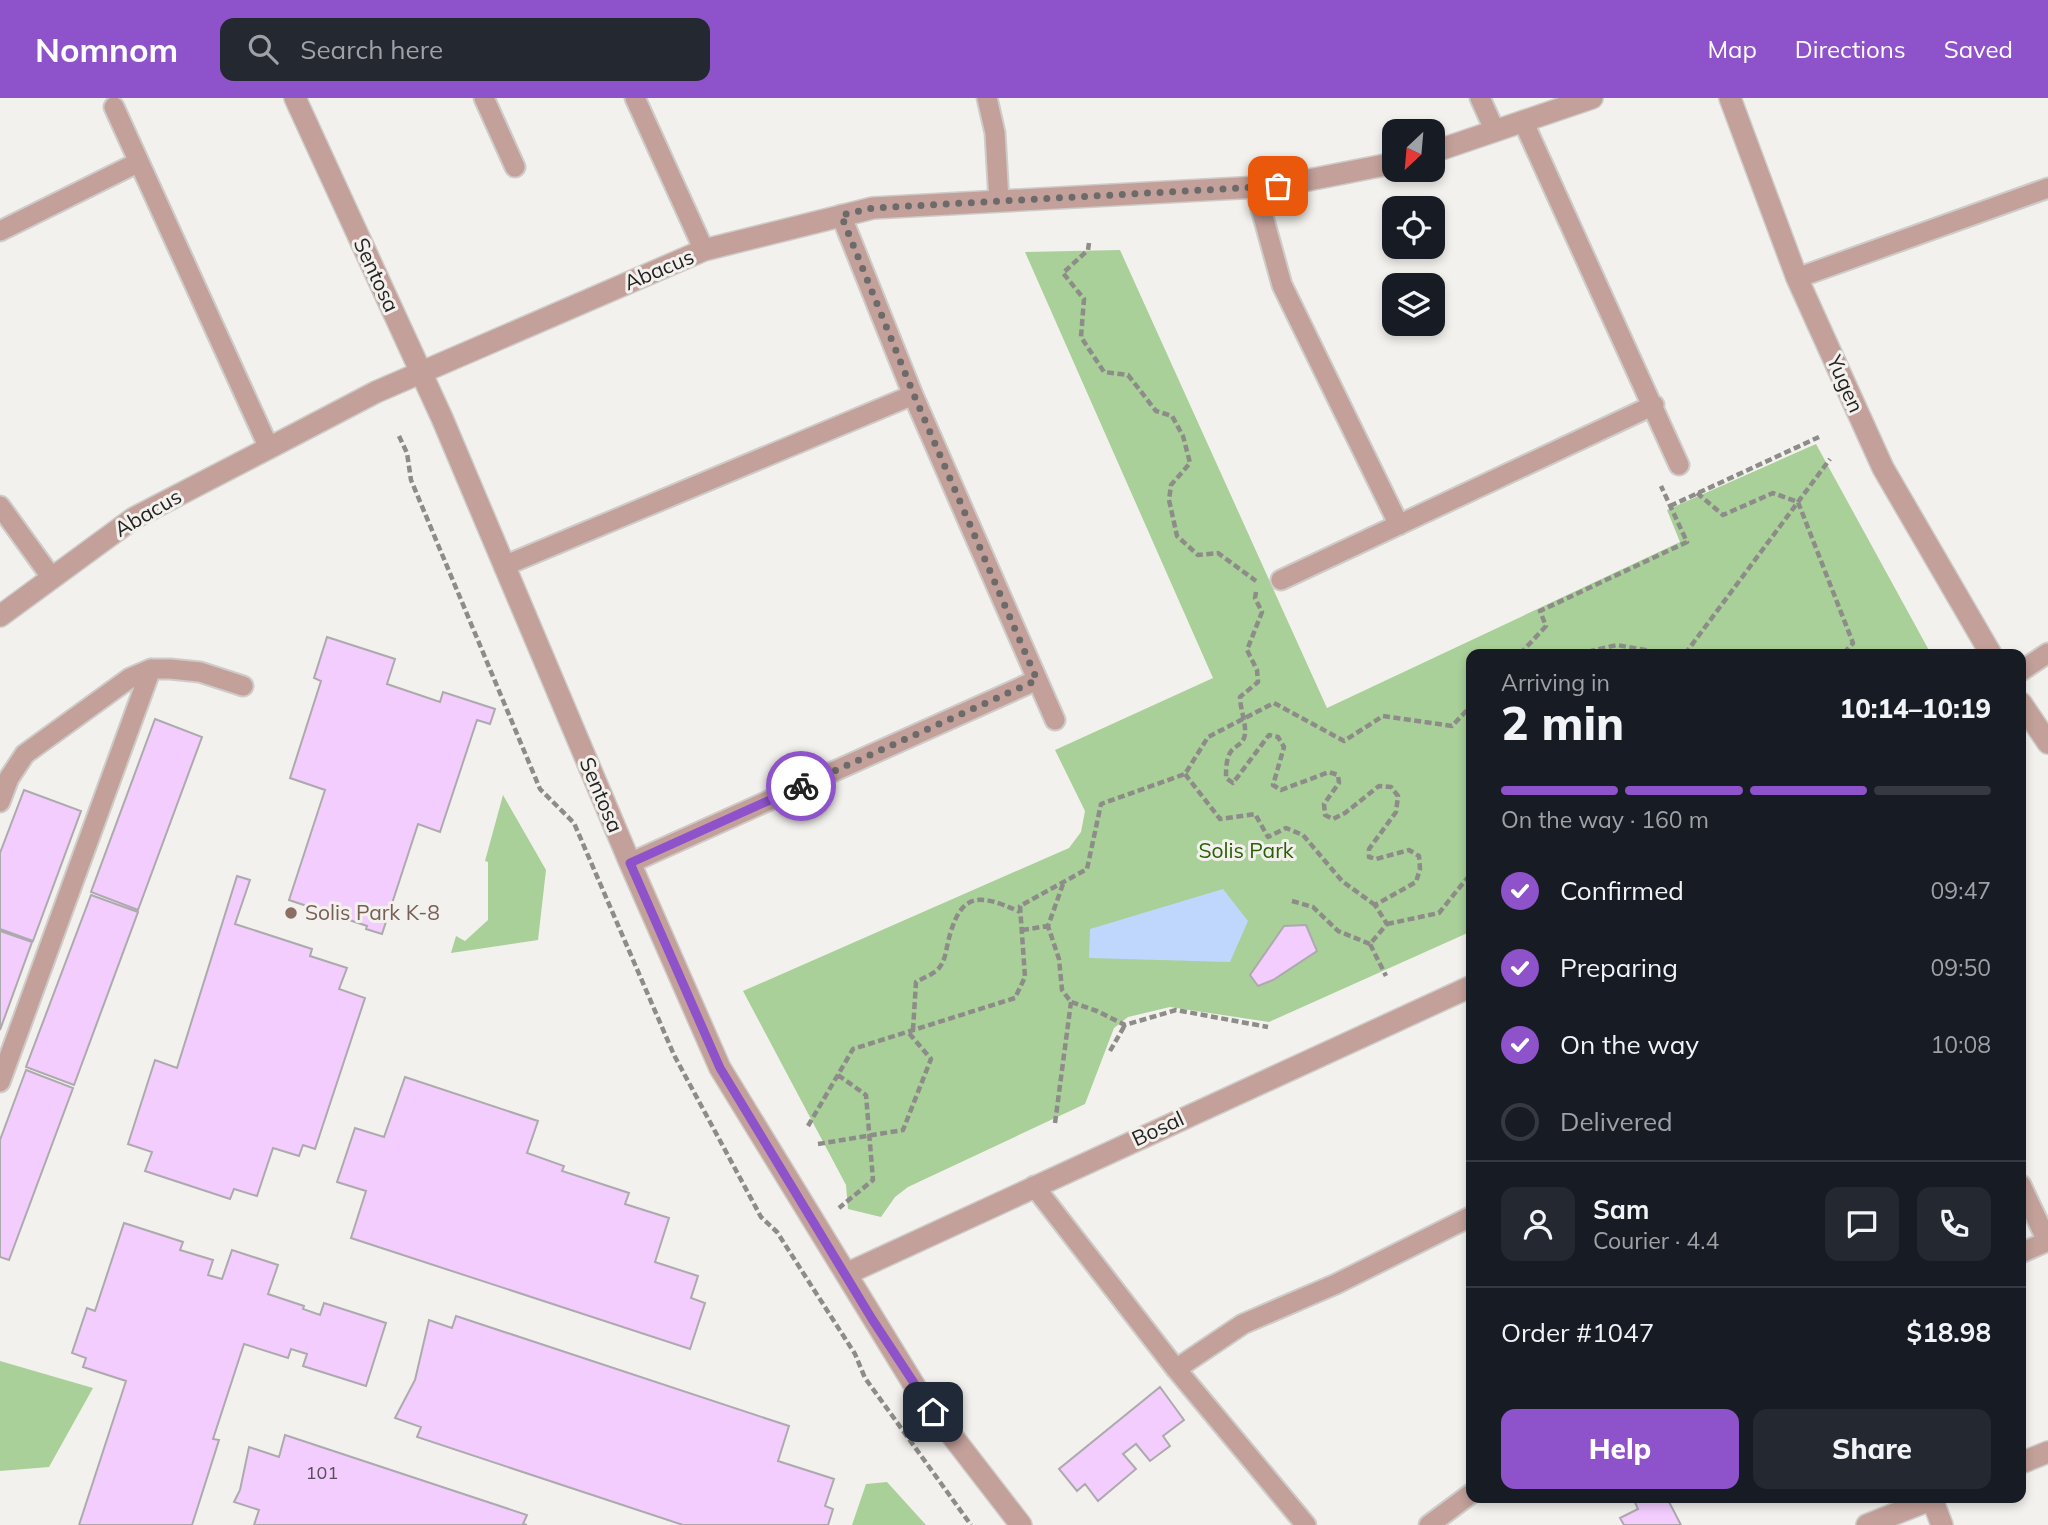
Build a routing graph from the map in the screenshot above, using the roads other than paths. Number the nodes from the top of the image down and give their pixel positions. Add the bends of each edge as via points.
1 (295, 98) edge
2 (484, 98) edge
3 (635, 98) edge
4 (987, 98) edge
5 (1480, 98) edge
6 (1592, 98) edge
7 (1730, 98) edge
8 (114, 107) dead end
9 (1523, 121) junction
10 (1495, 131) junction
11 (1446, 148) edge
12 (139, 162) junction
13 (1382, 166) edge
14 (515, 167) dead end
15 (1255, 187) junction
16 (2048, 188) edge
17 (999, 201) junction
18 (841, 215) junction
19 (0, 231) edge
20 (705, 250) junction
21 (1797, 278) junction
22 (420, 373) junction
23 (914, 395) junction
24 (1654, 405) junction
25 (269, 448) junction
26 (1679, 465) road end
27 (0, 506) edge
28 (1399, 525) junction
29 (504, 566) junction
30 (52, 578) junction
31 (1281, 580) dead end
32 (0, 616) edge
33 (1988, 649) edge
34 (2048, 653) edge
35 (2026, 668) edge
36 (151, 669) junction
37 (1037, 680) junction
38 (243, 685) dead end
39 (2026, 710) edge
40 (1055, 720) dead end
41 (2048, 743) edge
42 (0, 803) edge
43 (630, 863) junction
44 (1466, 991) edge
45 (0, 1082) edge
46 (1034, 1186) junction
47 (2026, 1195) edge
48 (1466, 1219) edge
49 (2048, 1241) edge
50 (2026, 1251) edge
51 (846, 1274) junction
52 (1176, 1369) junction
53 (2048, 1452) edge
54 (2026, 1461) edge
55 (1466, 1497) edge
56 (1924, 1503) edge
57 (1935, 1503) edge
58 (1021, 1525) edge
59 (1306, 1525) edge
60 (1429, 1525) edge
61 (1867, 1525) edge
62 (1942, 1525) edge

1 - 22 street, Sentosa
2 - 14 lane
3 - 20 lane
4 - 17 lane via 995,133
5 - 10 lane
6 - 9 street
7 - 21 street, Yugen
8 - 12 lane
9 - 10 street
9 - 24 lane
10 - 11 street
12 - 19 lane
12 - 25 lane
13 - 15 street, Abacus
15 - 17 street, Abacus
15 - 28 lane via 1282,285
16 - 21 lane
17 - 18 street, Abacus via 873,208
18 - 20 street, Abacus
18 - 23 lane
20 - 22 street, Abacus
21 - 33 street, Yugen via 1883,468
22 - 25 street, Abacus
22 - 29 street, Sentosa
23 - 29 lane
23 - 37 lane
24 - 26 lane
24 - 28 lane
25 - 30 street, Abacus via 134,518
27 - 30 lane
28 - 31 lane
29 - 43 street, Sentosa
30 - 32 street, Abacus
34 - 35 lane
36 - 38 lane via 200,672
36 - 42 lane via 130,678 25,754
36 - 45 lane
37 - 40 lane
37 - 43 lane
39 - 41 street
43 - 51 street, Sentosa via 720,1068
44 - 46 street, Bosal
46 - 51 street, Bosal
46 - 52 lane
47 - 49 lane
48 - 52 lane via 1243,1324
49 - 50 lane
51 - 58 street, Sentosa via 919,1393
52 - 59 lane
53 - 54 street
55 - 60 lane
56 - 61 street
57 - 62 street

